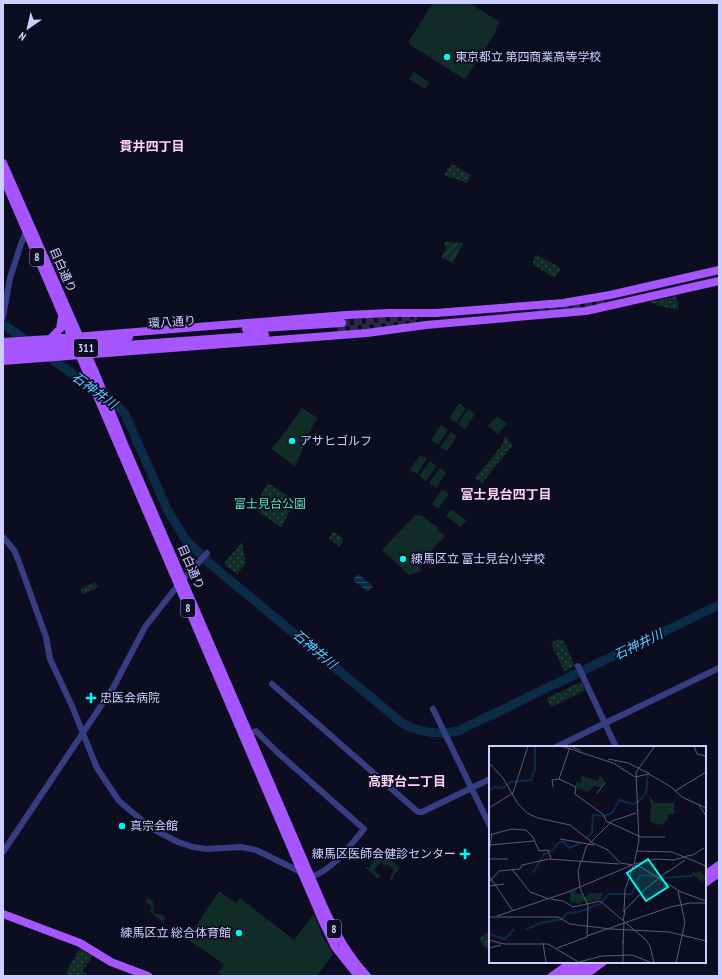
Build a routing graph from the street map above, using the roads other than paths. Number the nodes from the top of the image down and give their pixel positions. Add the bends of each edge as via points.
1 (3, 163) edge
2 (3, 177) edge
3 (29, 223) junction
4 (26, 232) junction
5 (719, 270) edge
6 (719, 281) edge
7 (62, 314) junction
8 (3, 317) edge
9 (340, 326) tunnel mouth
10 (203, 327) junction
11 (228, 328) junction
12 (213, 331) junction
13 (246, 332) junction
14 (75, 337) junction
15 (50, 340) junction
16 (14, 341) junction
17 (3, 342) edge
18 (199, 342) junction
19 (3, 348) edge
20 (109, 352) junction
21 (3, 354) edge
22 (83, 355) junction
23 (17, 360) junction
24 (3, 361) edge
25 (92, 375) junction
26 (3, 537) edge
27 (207, 553) dead end
28 (181, 583) junction
29 (578, 666) dead end
30 (719, 668) edge
31 (272, 684) dead end
32 (433, 709) dead end
33 (605, 724) junction
34 (82, 734) junction
35 (246, 735) junction
36 (558, 746) edge
37 (616, 746) edge
38 (489, 780) edge
39 (472, 788) junction
40 (489, 824) edge
41 (3, 852) edge
42 (719, 865) edge
43 (302, 873) junction
44 (719, 873) edge
45 (311, 877) junction
46 (706, 877) edge
47 (3, 914) edge
48 (571, 963) edge
49 (581, 963) edge
50 (591, 963) edge
51 (602, 963) edge
52 (148, 976) edge
53 (358, 976) edge
54 (367, 976) edge
55 (552, 976) edge
56 (562, 976) edge
57 (572, 976) edge
58 (584, 976) edge

1 - 3 main road, 目白通り / 8
2 - 4 main road, 目白通り / 8
3 - 4 street
3 - 14 main road, 目白通り / 8
4 - 7 main road, 目白通り / 8
4 - 8 street via 10,278
5 - 13 main road via 563,303 436,313 346,315
6 - 13 main road via 568,313 433,324 367,333
7 - 14 main road, 目白通り / 8
7 - 15 main road via 60,328
9 - 13 main road, 環八通り / 311
10 - 11 main road
10 - 13 main road
10 - 14 main road
11 - 12 main road
11 - 13 main road
12 - 13 main road, 環八通り / 311
12 - 19 main road, 環八通り / 311, bridge
13 - 18 main road, 環八通り / 311
13 - 18 main road via 223,340
14 - 15 main road, 311
14 - 22 main road, 目白通り / 8
15 - 16 main road, 311
16 - 17 main road, 311
16 - 23 main road via 5,346 5,353
18 - 20 main road
18 - 21 main road, 環八通り / 311, bridge
20 - 22 main road
20 - 25 main road via 98,360
22 - 23 main road
22 - 25 main road, 目白通り / 8
23 - 24 main road
25 - 28 main road, 目白通り / 8 via 100,386
25 - 28 main road, 目白通り / 8 via 98,400
26 - 34 street via 14,550 19,562 46,637 50,659
27 - 28 street
28 - 34 street via 145,627 113,688
28 - 35 main road, 目白通り / 8
29 - 33 street
30 - 33 street
31 - 39 street via 418,812
32 - 39 street
33 - 36 street
33 - 37 street
34 - 41 street
34 - 43 street via 97,768 118,801 157,831 193,847 241,847 256,850
35 - 43 main road, 目白通り / 8
35 - 45 main road, 目白通り / 8
35 - 45 street via 256,731 364,829 334,864
38 - 39 street
39 - 40 street
42 - 46 main road
43 - 45 street
43 - 53 main road, 目白通り / 8 via 329,935
44 - 46 main road
45 - 54 main road, 目白通り / 8 via 339,939
47 - 52 main road via 80,943 111,962
48 - 55 main road
49 - 56 main road
50 - 57 main road
51 - 58 main road

